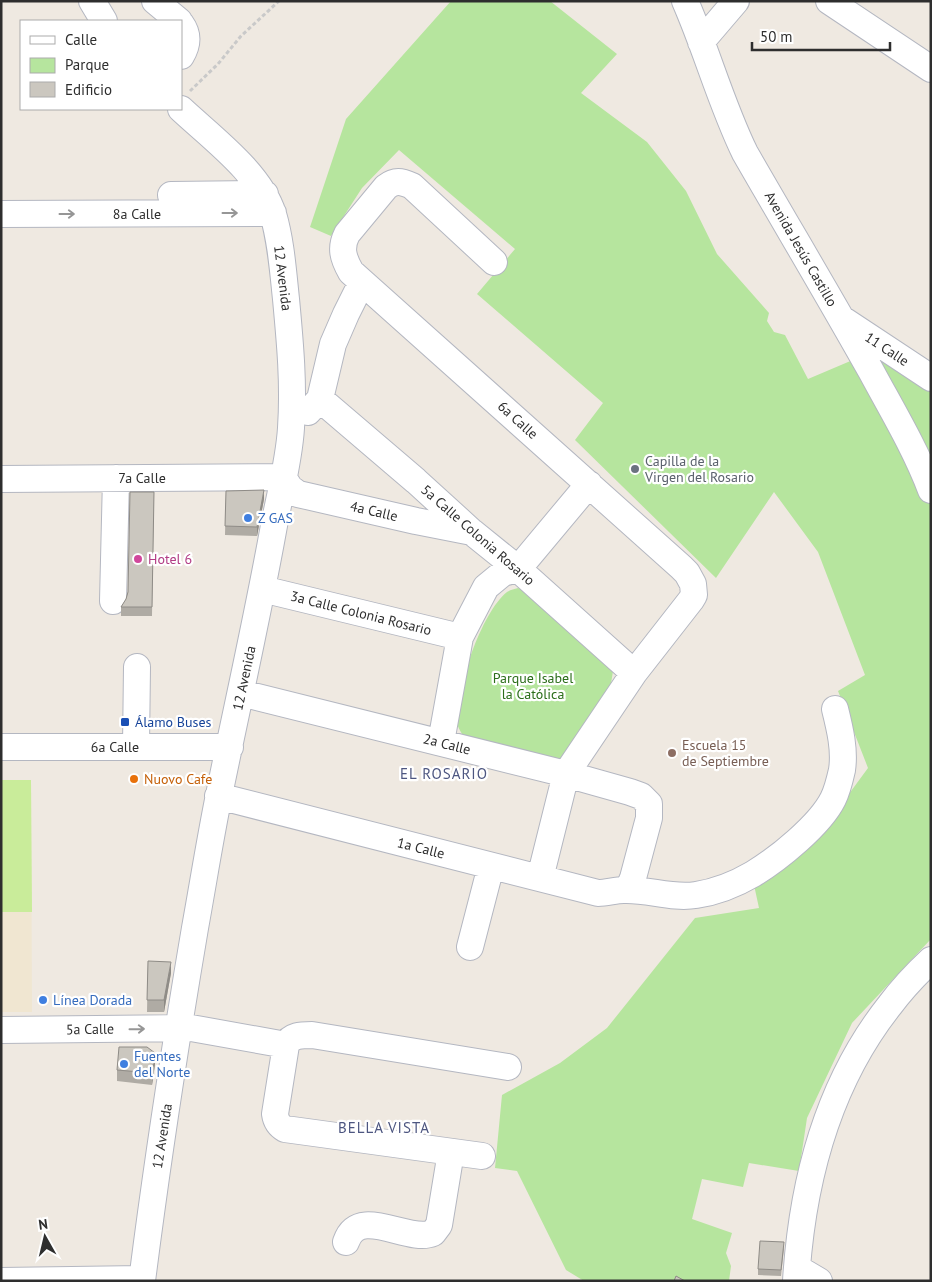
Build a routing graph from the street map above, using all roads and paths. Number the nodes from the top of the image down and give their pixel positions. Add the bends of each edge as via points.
1 (92, 1) edge
2 (155, 1) edge
3 (279, 1) edge
4 (685, 1) edge
5 (736, 1) edge
6 (829, 1) edge
7 (103, 20) edge
8 (177, 20) edge
9 (182, 27) edge
10 (701, 42) junction
11 (182, 55) edge
12 (931, 68) edge
13 (184, 102) edge
14 (1, 198) edge
15 (269, 204) junction
16 (1, 214) edge
17 (494, 262) dead end
18 (362, 282) junction
19 (842, 319) junction
20 (931, 378) edge
21 (320, 399) junction
22 (291, 432) junction
23 (283, 477) junction
24 (116, 478) junction
25 (1, 480) edge
26 (589, 484) junction
27 (931, 490) edge
28 (472, 532) junction
29 (518, 568) junction
30 (262, 590) junction
31 (114, 601) dead end
32 (460, 637) junction
33 (137, 667) dead end
34 (634, 673) junction
35 (241, 693) junction
36 (835, 710) dead end
37 (441, 742) junction
38 (136, 746) junction
39 (1, 747) edge
40 (67, 753) junction
41 (228, 753) junction
42 (1, 760) edge
43 (566, 774) junction
44 (218, 796) junction
45 (491, 866) junction
46 (540, 878) junction
47 (624, 890) junction
48 (470, 947) dead end
49 (931, 960) edge
50 (178, 1028) junction
51 (1, 1030) edge
52 (286, 1045) junction
53 (508, 1067) dead end
54 (451, 1152) junction
55 (482, 1156) dead end
56 (346, 1242) dead end
57 (796, 1274) edge
58 (1, 1280) edge
59 (142, 1280) edge
60 (820, 1281) edge

1 - 7 street
2 - 8 street
3 - 13 path via 241,36
4 - 10 street, Avenida Jesús Castillo
5 - 10 street
6 - 12 street
9 - 11 street via 187,37
10 - 19 street, Avenida Jesús Castillo via 742,147
13 - 15 street, 12 Avenida via 256,181
14 - 15 street, 8a Calle
16 -> 15 street, 8a Calle
15 - 22 street, 12 Avenida via 276,228 292,357
17 - 18 street, 6a Calle via 412,186 398,181 386,187 344,241 343,256 351,272
18 - 21 street via 333,344
18 - 26 street, 6a Calle
19 - 20 street, 11 Calle
19 - 27 street, Avenida Jesús Castillo via 913,448
21 - 22 street
21 - 28 street, 5a Calle Colonia Rosario
22 - 23 street, 12 Avenida
23 - 24 street, 7a Calle
23 - 28 street, 4a Calle via 298,494
23 - 30 street, 12 Avenida
24 - 25 street, 7a Calle
24 - 31 street
26 - 29 street
26 - 34 street, 6a Calle via 681,567 690,578 694,591 688,605
28 - 29 street, 5a Calle Colonia Rosario
29 - 32 street via 503,572 486,587
29 - 34 street, 5a Calle Colonia Rosario
30 - 32 street, 3a Calle Colonia Rosario
30 - 35 street, 12 Avenida
32 - 37 street
33 - 38 street
34 - 43 street
35 - 37 street, 2a Calle
35 - 41 street, 12 Avenida
36 - 47 street, 1a Calle via 842,738 842,769 832,799 814,824 788,848 753,874 714,891 679,896
37 - 43 street, 2a Calle
38 - 40 street, 6a Calle
38 - 41 street, 6a Calle
39 - 40 street, 6a Calle
40 - 41 street, 6a Calle
40 - 42 street, 6a Calle
41 - 44 street, 12 Avenida
43 - 46 street
43 - 47 street, 2a Calle via 630,792 649,804 649,818 633,878
44 - 45 street, 1a Calle
44 - 50 street, 12 Avenida
45 - 46 street, 1a Calle
45 - 48 street
46 - 47 street, 1a Calle via 598,892
49 - 57 street via 889,1005 855,1058 839,1091 816,1153 802,1220
51 -> 50 street, 5a Calle
50 - 52 street, 5a Calle via 202,1029
50 - 59 street, 12 Avenida
52 - 53 street via 295,1036 312,1035
52 - 54 street via 275,1114 280,1126
54 - 55 street
54 - 56 street via 439,1225 433,1234 415,1236 370,1225 354,1230
57 - 60 street
58 - 59 street

